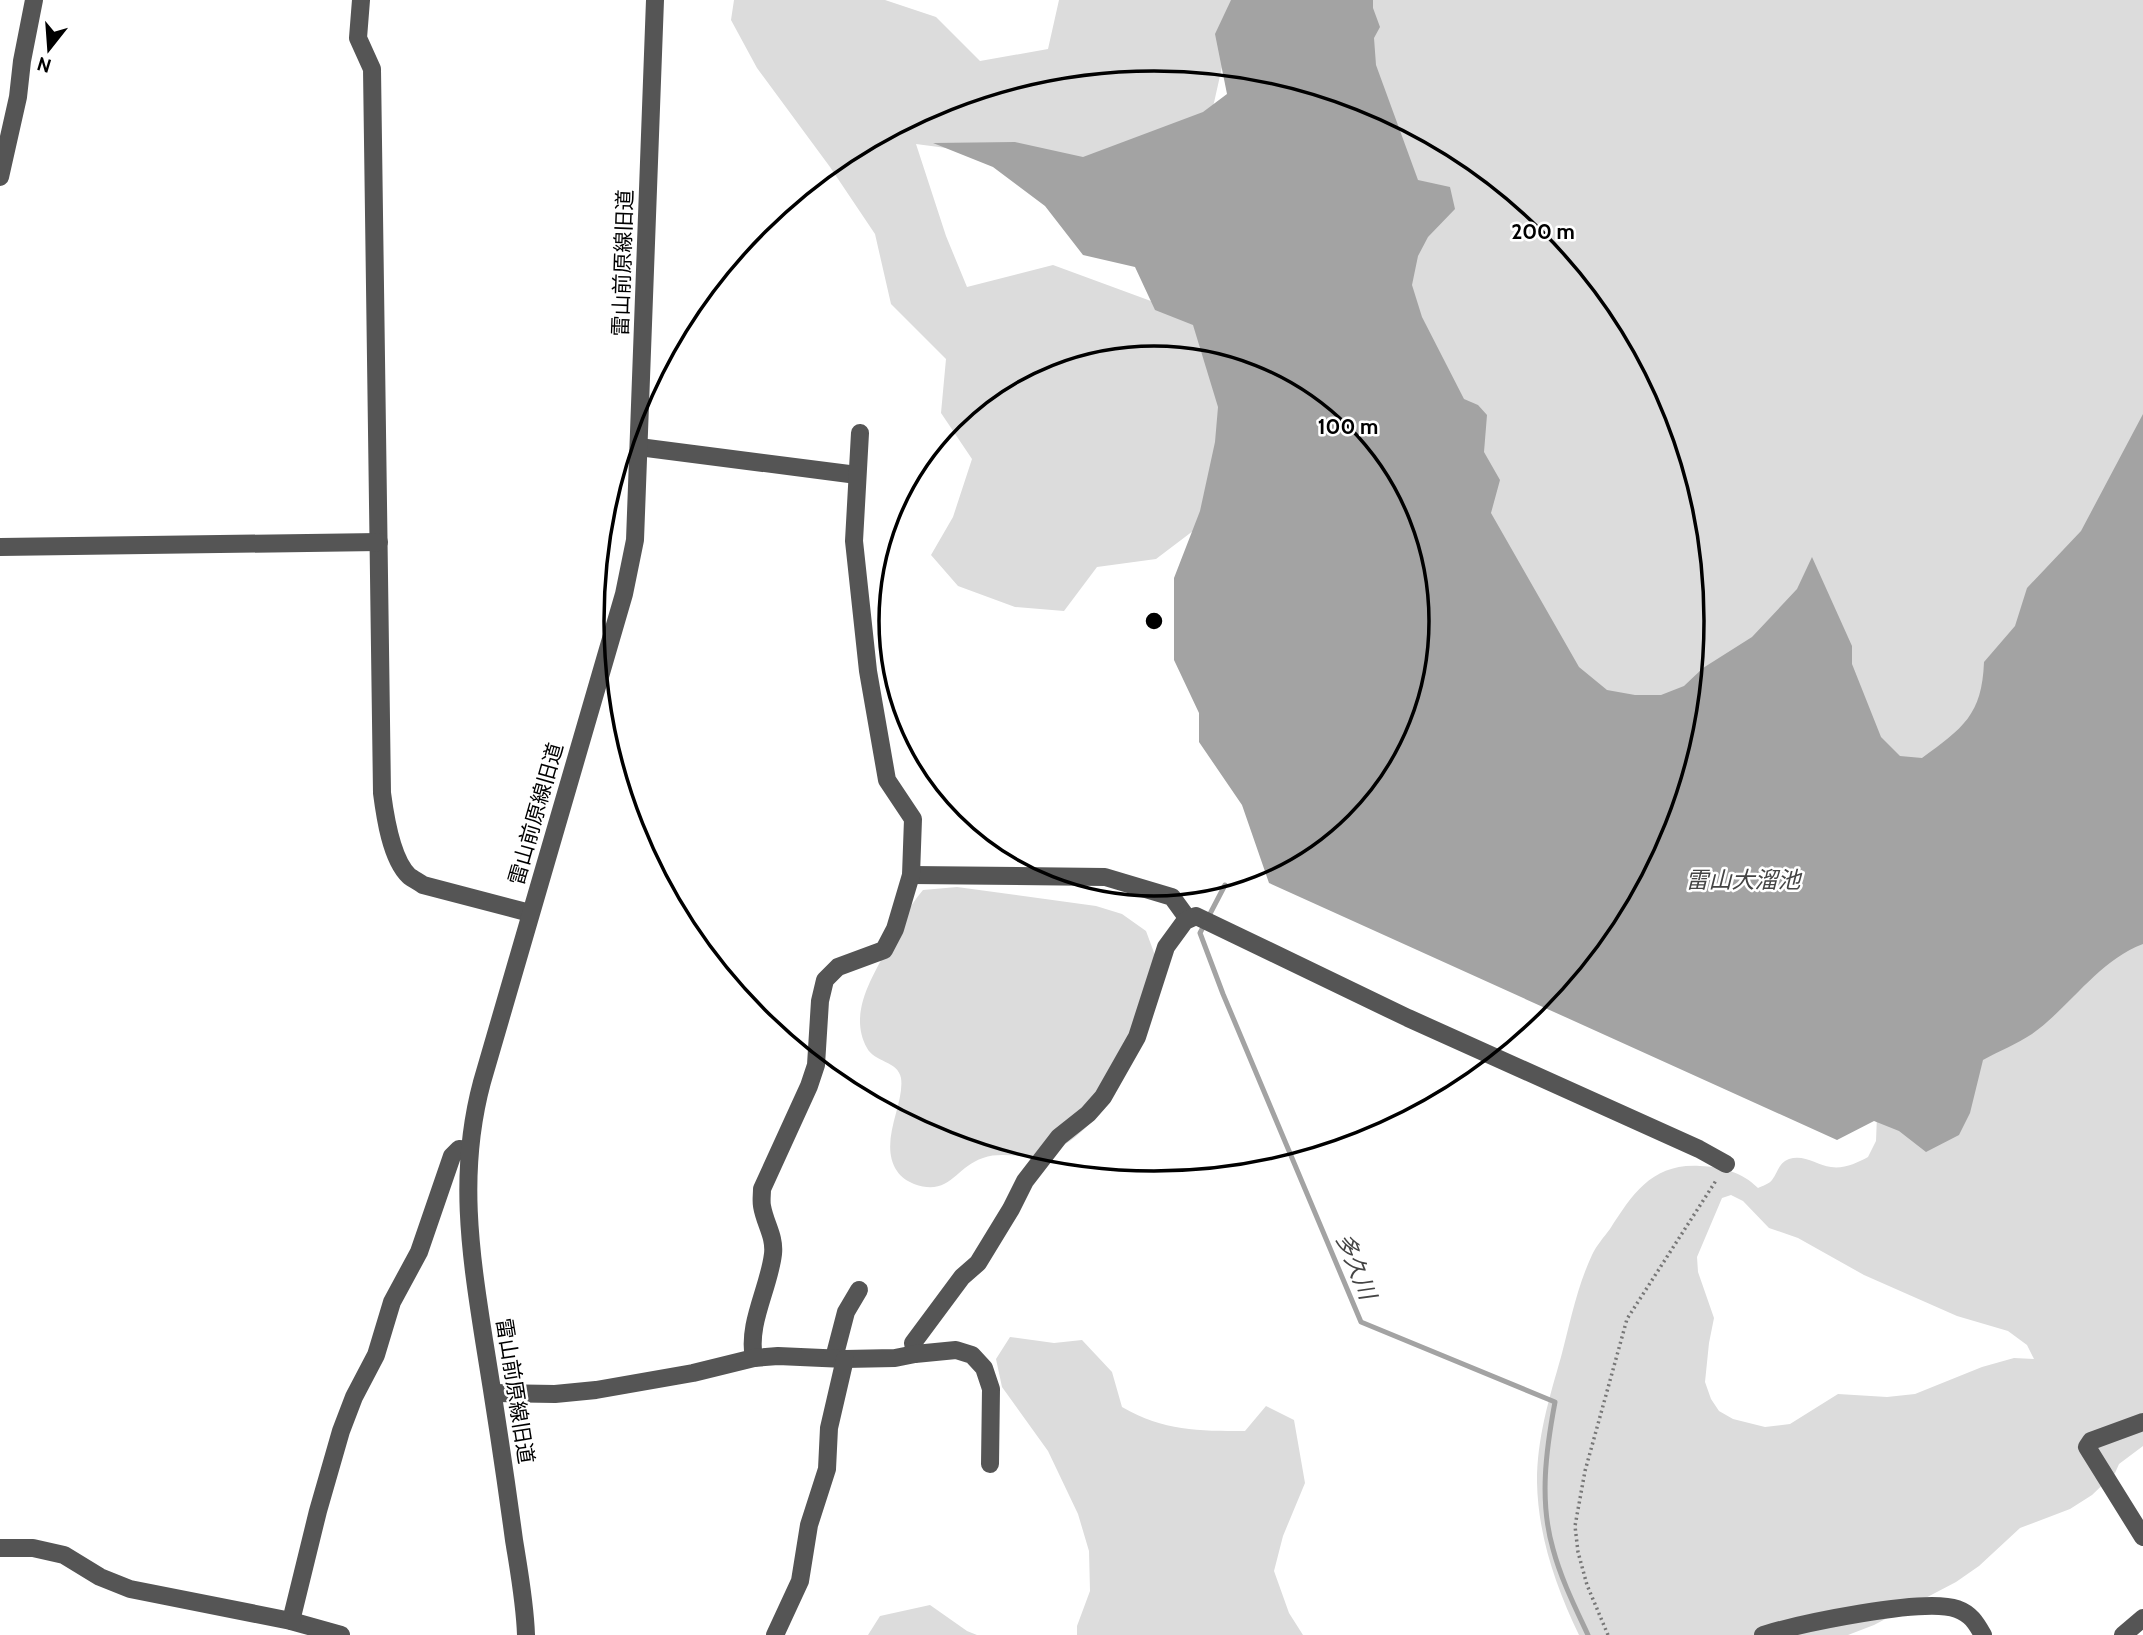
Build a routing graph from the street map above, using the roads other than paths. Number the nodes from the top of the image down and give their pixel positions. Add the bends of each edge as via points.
1 (34, 0) edge
2 (361, 0) edge
3 (654, 0) edge
4 (0, 177) edge
5 (860, 433) dead end
6 (639, 447) junction
7 (858, 475) junction
8 (379, 542) junction
9 (0, 547) edge
10 (911, 875) junction
11 (530, 913) junction
12 (1192, 917) junction
13 (469, 1150) junction
14 (1726, 1164) road end
15 (859, 1290) dead end
16 (915, 1354) junction
17 (754, 1358) junction
18 (839, 1359) junction
19 (493, 1393) junction
20 (2143, 1422) edge
21 (990, 1464) dead end
22 (2143, 1537) edge
23 (0, 1548) edge
24 (2143, 1618) edge
25 (291, 1620) junction
26 (341, 1635) edge
27 (526, 1635) edge
28 (775, 1635) edge
29 (1763, 1635) edge
30 (1983, 1635) edge
31 (2123, 1635) edge

1 - 4 street
2 - 8 street via 358,38 372,69
3 - 6 street, 雷山前原線旧道
5 - 7 street
6 - 7 street
6 - 11 street, 雷山前原線旧道 via 635,540 624,594
7 - 10 street via 854,541 868,671 887,780 913,819
8 - 9 street
8 - 11 street via 382,793 392,842 409,876 423,885
10 - 12 street via 1105,877 1172,897
10 - 17 street via 884,950 838,967 825,980 816,1065 762,1189 773,1255 757,1318
11 - 13 street, 雷山前原線旧道 via 476,1102
12 - 14 street
12 - 16 street via 1166,947 1137,1037 1120,1071 1103,1097 1059,1138 1025,1181 978,1263 914,1343
13 - 19 street, 雷山前原線旧道 via 470,1255
13 - 25 street via 459,1149 452,1156 419,1252 392,1303 376,1355 341,1431
15 - 18 street via 846,1312
16 - 18 street
16 - 21 street via 956,1350 972,1355 984,1368 992,1389
17 - 18 street
17 - 19 street via 596,1390
18 - 28 street via 827,1469 809,1525 800,1581
19 - 27 street, 雷山前原線旧道
20 - 22 street via 2091,1441 2087,1447
23 - 25 street via 33,1548 64,1555 130,1589
24 - 31 street
25 - 26 street
29 - 30 street via 1802,1624 1926,1606 1960,1610 1972,1617

